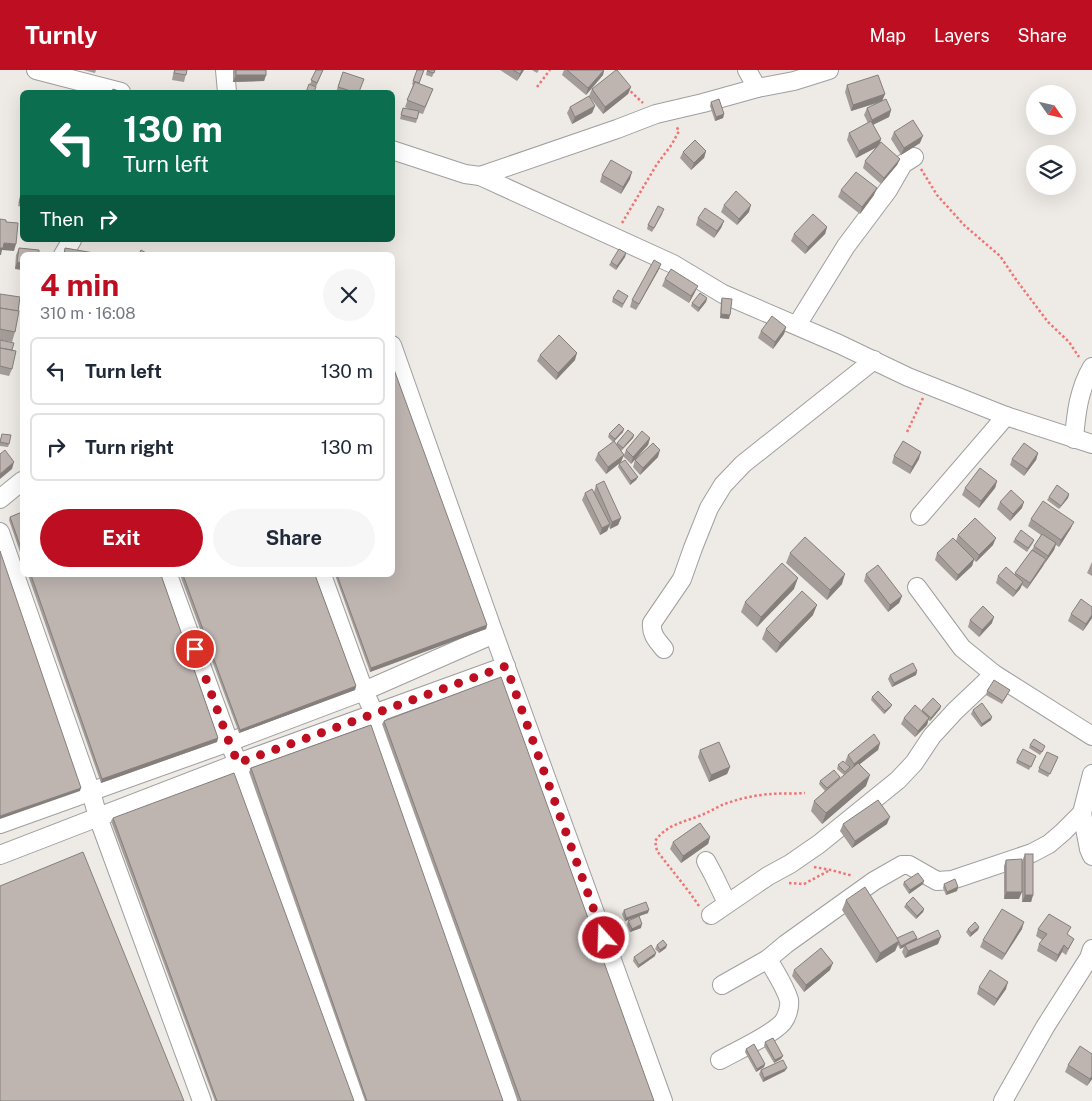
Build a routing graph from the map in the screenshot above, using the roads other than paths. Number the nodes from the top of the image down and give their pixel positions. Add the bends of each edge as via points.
1 (36, 70) edge
2 (225, 70) edge
3 (747, 70) edge
4 (829, 70) edge
5 (757, 88) junction
6 (113, 90) edge
7 (227, 90) edge
8 (395, 151) edge
9 (914, 157) road end
10 (480, 176) junction
11 (797, 325) junction
12 (395, 354) edge
13 (874, 360) junction
14 (1090, 370) edge
15 (1006, 416) junction
16 (1074, 439) junction
17 (1092, 444) edge
18 (20, 483) edge
19 (0, 500) edge
20 (920, 516) dead end
21 (0, 532) edge
22 (169, 577) edge
23 (323, 577) edge
24 (917, 587) dead end
25 (494, 634) junction
26 (664, 649) dead end
27 (506, 666) junction
28 (994, 674) junction
29 (364, 691) junction
30 (374, 713) junction
31 (1092, 736) edge
32 (229, 742) junction
33 (238, 763) junction
34 (1092, 774) edge
35 (90, 792) junction
36 (1082, 813) junction
37 (98, 818) junction
38 (0, 824) edge
39 (0, 855) edge
40 (1092, 856) edge
41 (706, 861) dead end
42 (727, 903) junction
43 (711, 915) road end
44 (1092, 949) edge
45 (768, 959) junction
46 (722, 985) dead end
47 (720, 1060) dead end
48 (202, 1101) edge
49 (359, 1101) edge
50 (508, 1101) edge
51 (663, 1101) edge
52 (1003, 1101) edge

1 - 6 street
2 - 7 street
3 - 5 street
4 - 5 street
5 - 10 street via 656,114
8 - 10 street
9 - 11 street via 903,164 888,190 846,246
10 - 11 street via 674,264 723,294
11 - 13 street
12 - 25 street
13 - 15 street
13 - 26 street via 743,464 723,485 709,508 682,579 652,623 654,636
14 - 16 street via 1080,394
15 - 16 street
15 - 20 street
16 - 17 street
18 - 19 street
21 - 35 street
22 - 32 street
23 - 29 street
24 - 28 street via 962,648
25 - 27 street
25 - 29 street
27 - 30 street
27 - 51 street
28 - 31 street
28 - 42 street via 932,736 898,780 819,844
29 - 30 street
29 - 32 street
30 - 33 street
30 - 50 street
32 - 33 street
32 - 35 street
33 - 37 street
33 - 49 street
34 - 36 street
35 - 37 street
35 - 38 street
36 - 40 street
36 - 45 street via 1049,844 1032,853 952,880 937,882 909,865 902,866 874,881
37 - 39 street
37 - 48 street
41 - 42 street
42 - 43 street
44 - 52 street
45 - 46 street
45 - 47 street via 790,1003 783,1022

